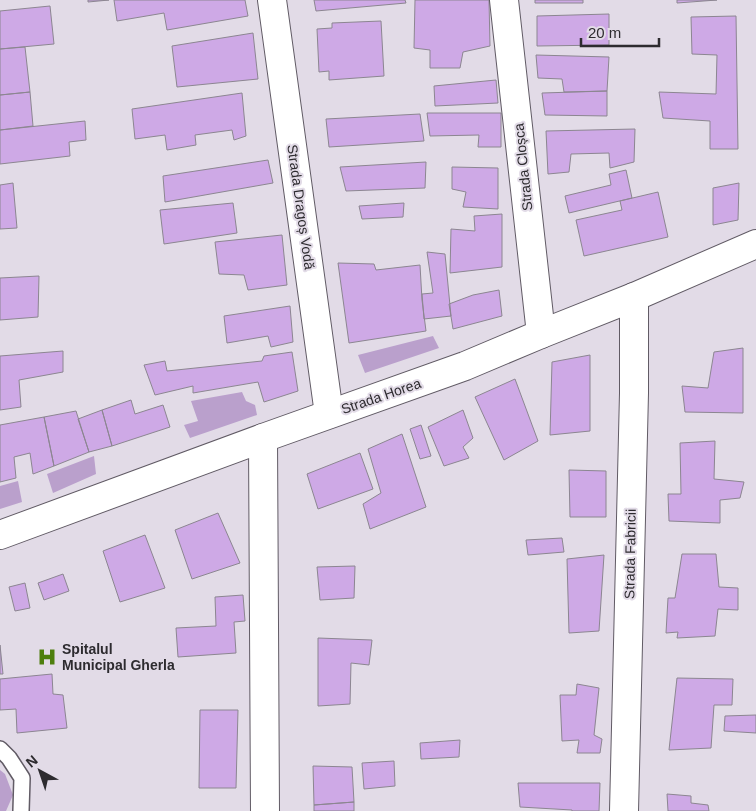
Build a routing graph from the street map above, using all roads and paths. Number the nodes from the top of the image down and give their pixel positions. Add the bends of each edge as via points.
1 (272, 0) edge
2 (504, 0) edge
3 (756, 244) edge
4 (634, 297) junction
5 (541, 334) junction
6 (329, 414) junction
7 (263, 438) junction
8 (0, 535) edge
9 (0, 749) edge
10 (21, 811) edge
11 (265, 811) edge
12 (624, 811) edge

1 - 6 street, Strada Dragoș Vodă
2 - 5 street, Strada Cloșca
3 - 4 street, Strada Horea
4 - 5 street, Strada Horea
4 - 12 street, Strada Fabricii
5 - 6 street, Strada Horea via 465,366
6 - 7 street, Strada Horea
7 - 8 street, Strada Horea
7 - 11 street
9 - 10 lane via 10,758 22,778

